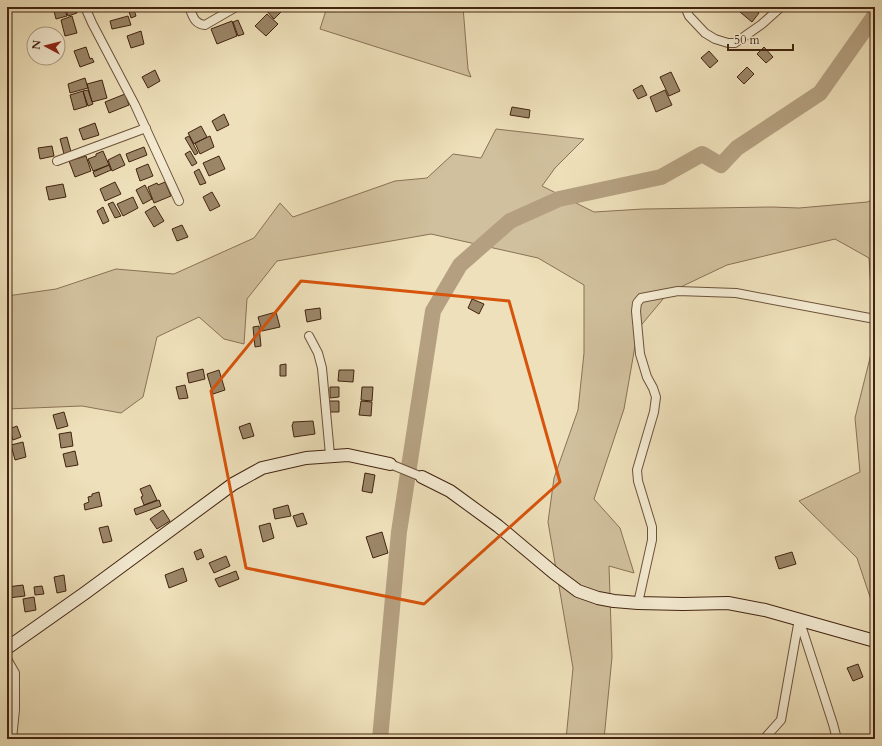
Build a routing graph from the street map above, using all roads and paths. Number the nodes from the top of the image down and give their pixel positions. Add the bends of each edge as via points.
1 (85, 7) edge
2 (189, 7) edge
3 (236, 7) edge
4 (685, 7) edge
5 (781, 7) edge
6 (146, 128) junction
7 (57, 161) dead end
8 (179, 201) dead end
9 (875, 319) edge
10 (309, 336) dead end
11 (330, 455) junction
12 (390, 464) joint
13 (422, 477) joint
14 (638, 603) junction
15 (799, 619) junction
16 (875, 641) edge
17 (7, 648) edge
18 (7, 659) edge
19 (12, 739) edge
20 (764, 739) edge
21 (836, 739) edge

1 - 6 street
2 - 3 street via 195,21 205,25
4 - 5 street via 689,16 705,33 728,43 736,43
6 - 7 street
6 - 8 street
9 - 14 street via 736,293 678,291 641,298 636,311 640,354 656,397 637,470 652,527 652,540
10 - 11 street via 322,368
11 - 12 street via 348,455
11 - 17 street via 262,468 233,484 85,594
12 - 13 street
13 - 14 street via 450,491 498,526 578,591 598,598
14 - 15 street via 728,603
15 - 16 street
15 - 20 street via 781,720
15 - 21 street
18 - 19 street via 15,672

